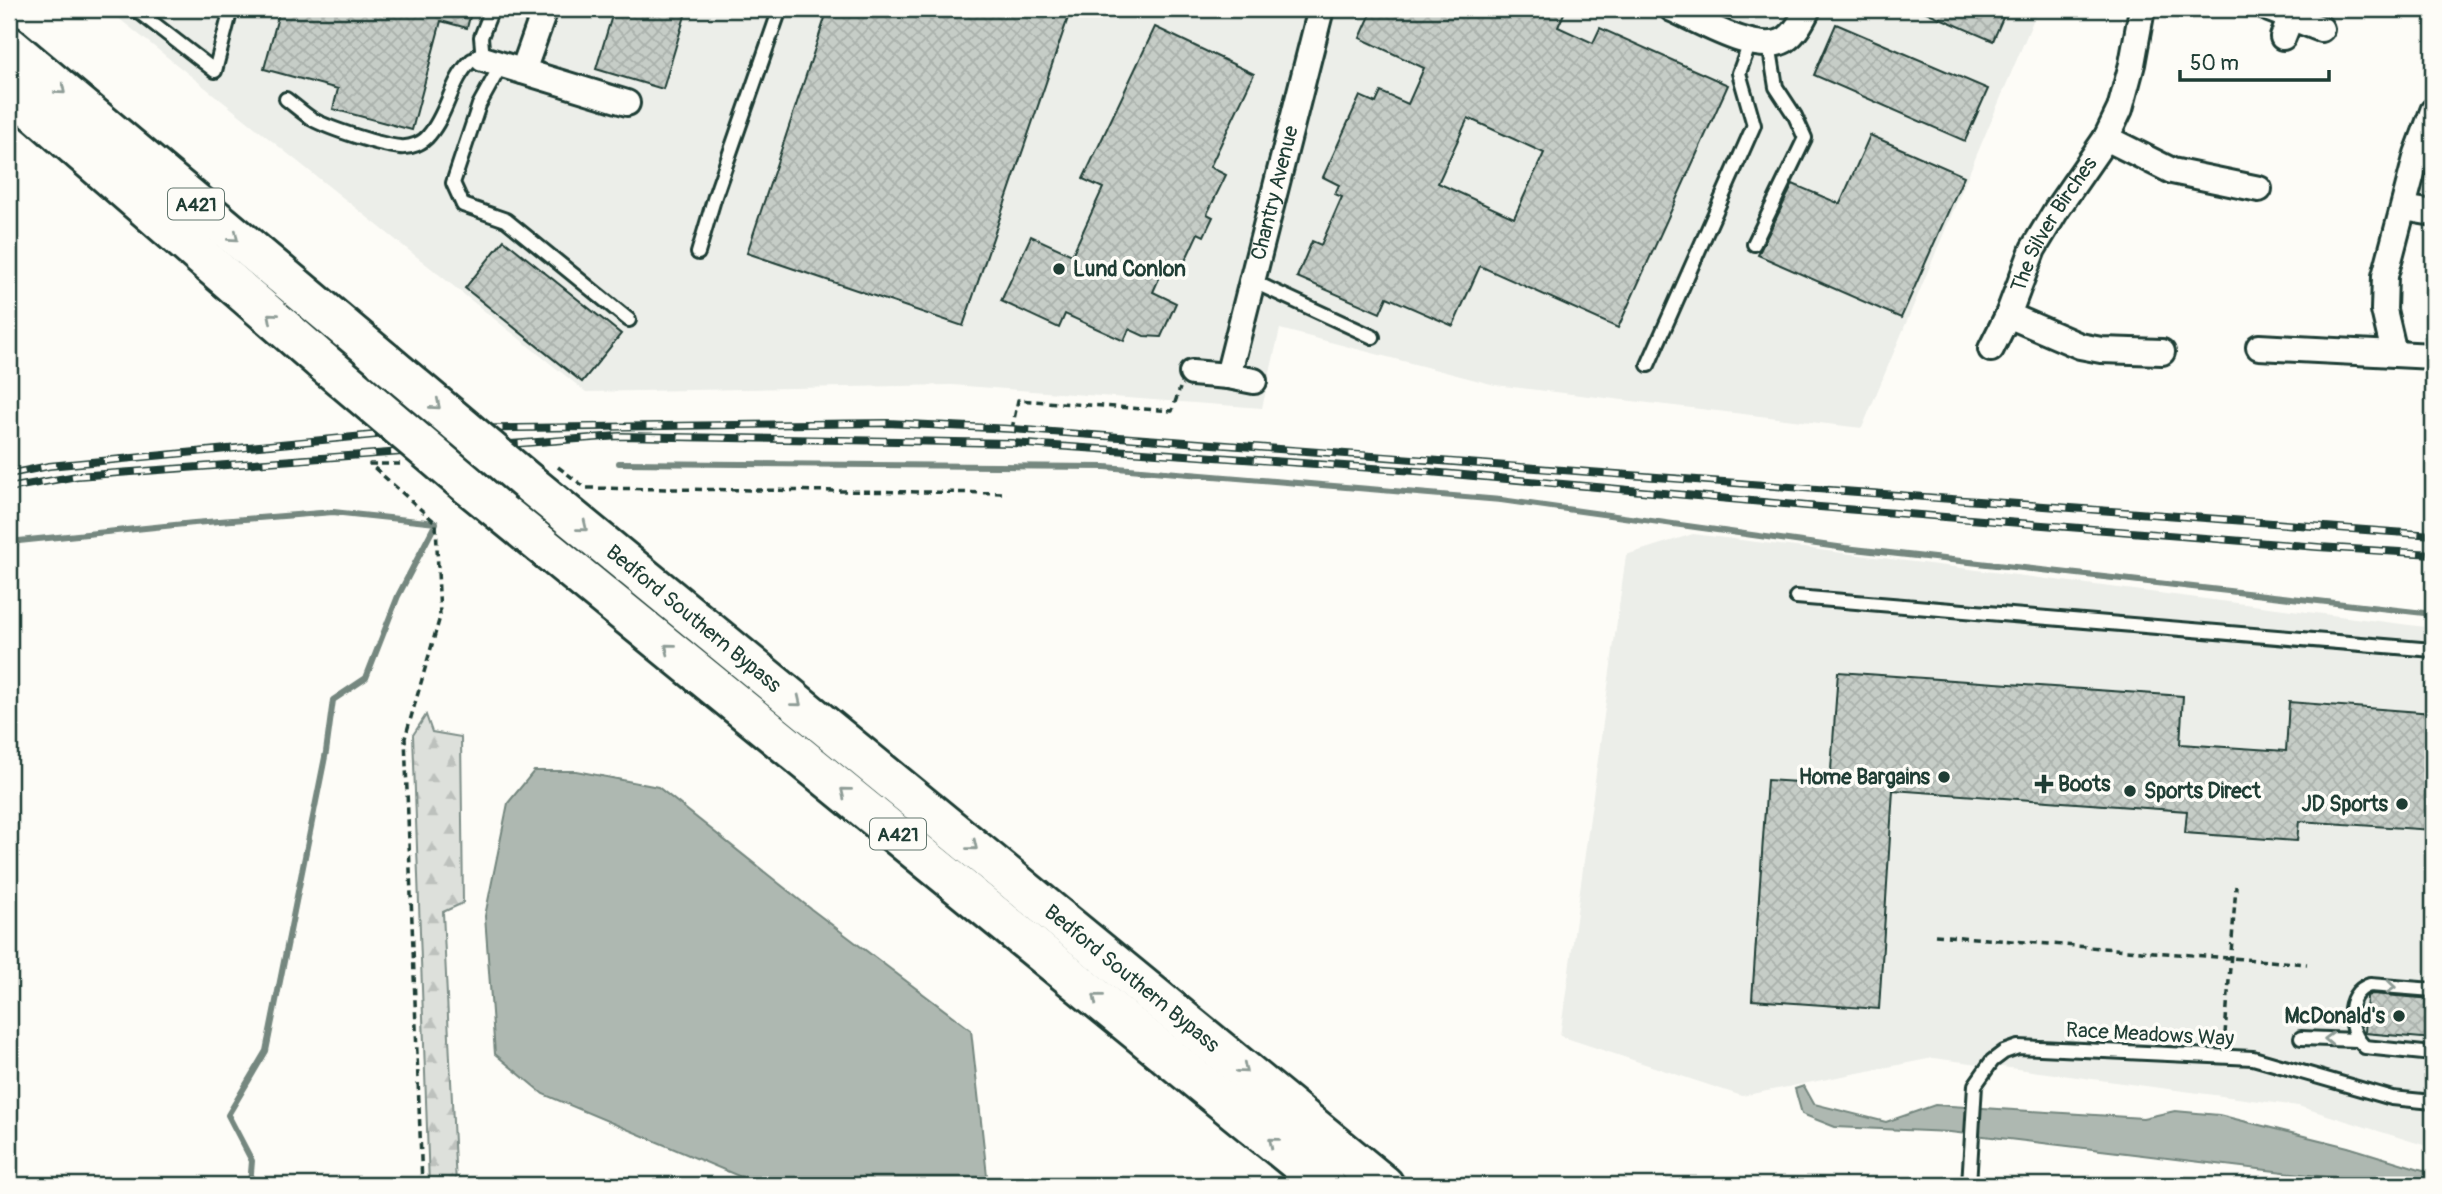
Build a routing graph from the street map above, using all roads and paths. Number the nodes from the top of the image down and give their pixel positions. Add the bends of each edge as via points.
1 (135, 9) edge
2 (230, 9) edge
3 (492, 9) edge
4 (545, 9) edge
5 (780, 9) edge
6 (1321, 9) edge
7 (1672, 9) edge
8 (1808, 9) edge
9 (2142, 9) edge
10 (2281, 21) edge
11 (2321, 29) dead end
12 (1759, 43) junction
13 (9, 46) edge
14 (502, 65) junction
15 (9, 89) edge
16 (286, 99) dead end
17 (627, 103) dead end
18 (2433, 111) edge
19 (9, 118) edge
20 (2106, 138) junction
21 (87, 156) junction
22 (2259, 189) dead end
23 (2404, 208) junction
24 (2433, 213) edge
25 (1754, 244) dead end
26 (698, 253) dead end
27 (1252, 281) junction
28 (2008, 315) junction
29 (629, 320) dead end
30 (1373, 337) dead end
31 (2259, 347) dead end
32 (1991, 349) dead end
33 (2162, 352) dead end
34 (2394, 353) junction
35 (2433, 356) edge
36 (1648, 365) dead end
37 (1192, 373) joint
38 (1228, 376) junction
39 (1254, 381) dead end
40 (1012, 429) dead end
41 (410, 465) dead end
42 (544, 475) junction
43 (1007, 493) dead end
44 (1796, 597) dead end
45 (2433, 650) edge
46 (2236, 886) dead end
47 (1935, 935) dead end
48 (2231, 958) junction
49 (2307, 964) dead end
50 (2433, 990) edge
51 (2225, 1034) dead end
52 (2301, 1038) dead end
53 (2357, 1040) junction
54 (2433, 1054) edge
55 (2433, 1101) edge
56 (422, 1185) edge
57 (1326, 1185) edge
58 (1384, 1185) edge
59 (1969, 1185) edge

1 - 2 lane via 215,71
3 - 14 lane via 481,37
4 - 14 street
5 - 26 lane
6 - 27 street, Chantry Avenue
7 - 12 street
8 - 12 street via 1785,40
9 - 20 street, The Silver Birches via 2120,109
10 - 11 street
12 - 25 lane via 1776,87 1805,138
12 - 36 lane via 1739,73 1754,125
13 -> 42 highway, Bedford Southern Bypass / A421, bridge via 384,360
14 - 16 lane via 472,60 465,66 434,127 416,145 402,147 341,131 313,119
14 - 17 street
14 - 29 lane via 479,105 453,183 463,205 506,220
15 - 21 highway, A421
18 - 23 street
19 - 21 highway
20 - 22 street, The Silver Birches via 2172,171
20 - 28 street, The Silver Birches via 2033,248
57 -> 21 highway, Bedford Southern Bypass / A421, bridge via 468,485
23 - 24 street
23 - 34 street via 2385,276 2384,310
27 - 30 lane
27 - 38 street, Chantry Avenue
28 - 32 street, The Silver Birches
28 - 33 street, The Silver Birches via 2080,346
31 - 34 street
34 - 35 street
37 - 38 street
37 - 40 path via 1180,388 1172,411 1017,400
38 - 39 street
41 - 56 path via 370,464 436,523 440,617 405,738
42 - 43 path via 586,488
42 -> 58 highway, Bedford Southern Bypass / A421
44 - 45 lane
46 - 48 path
47 - 48 path
48 - 49 path
48 - 51 path
53 -> 50 lane via 2350,1026 2354,995 2360,988
53 -> 52 lane
53 - 54 lane via 2365,1047
55 - 59 lane, Race Meadows Way via 2392,1098 2253,1058 2018,1047 2004,1052 1975,1085

